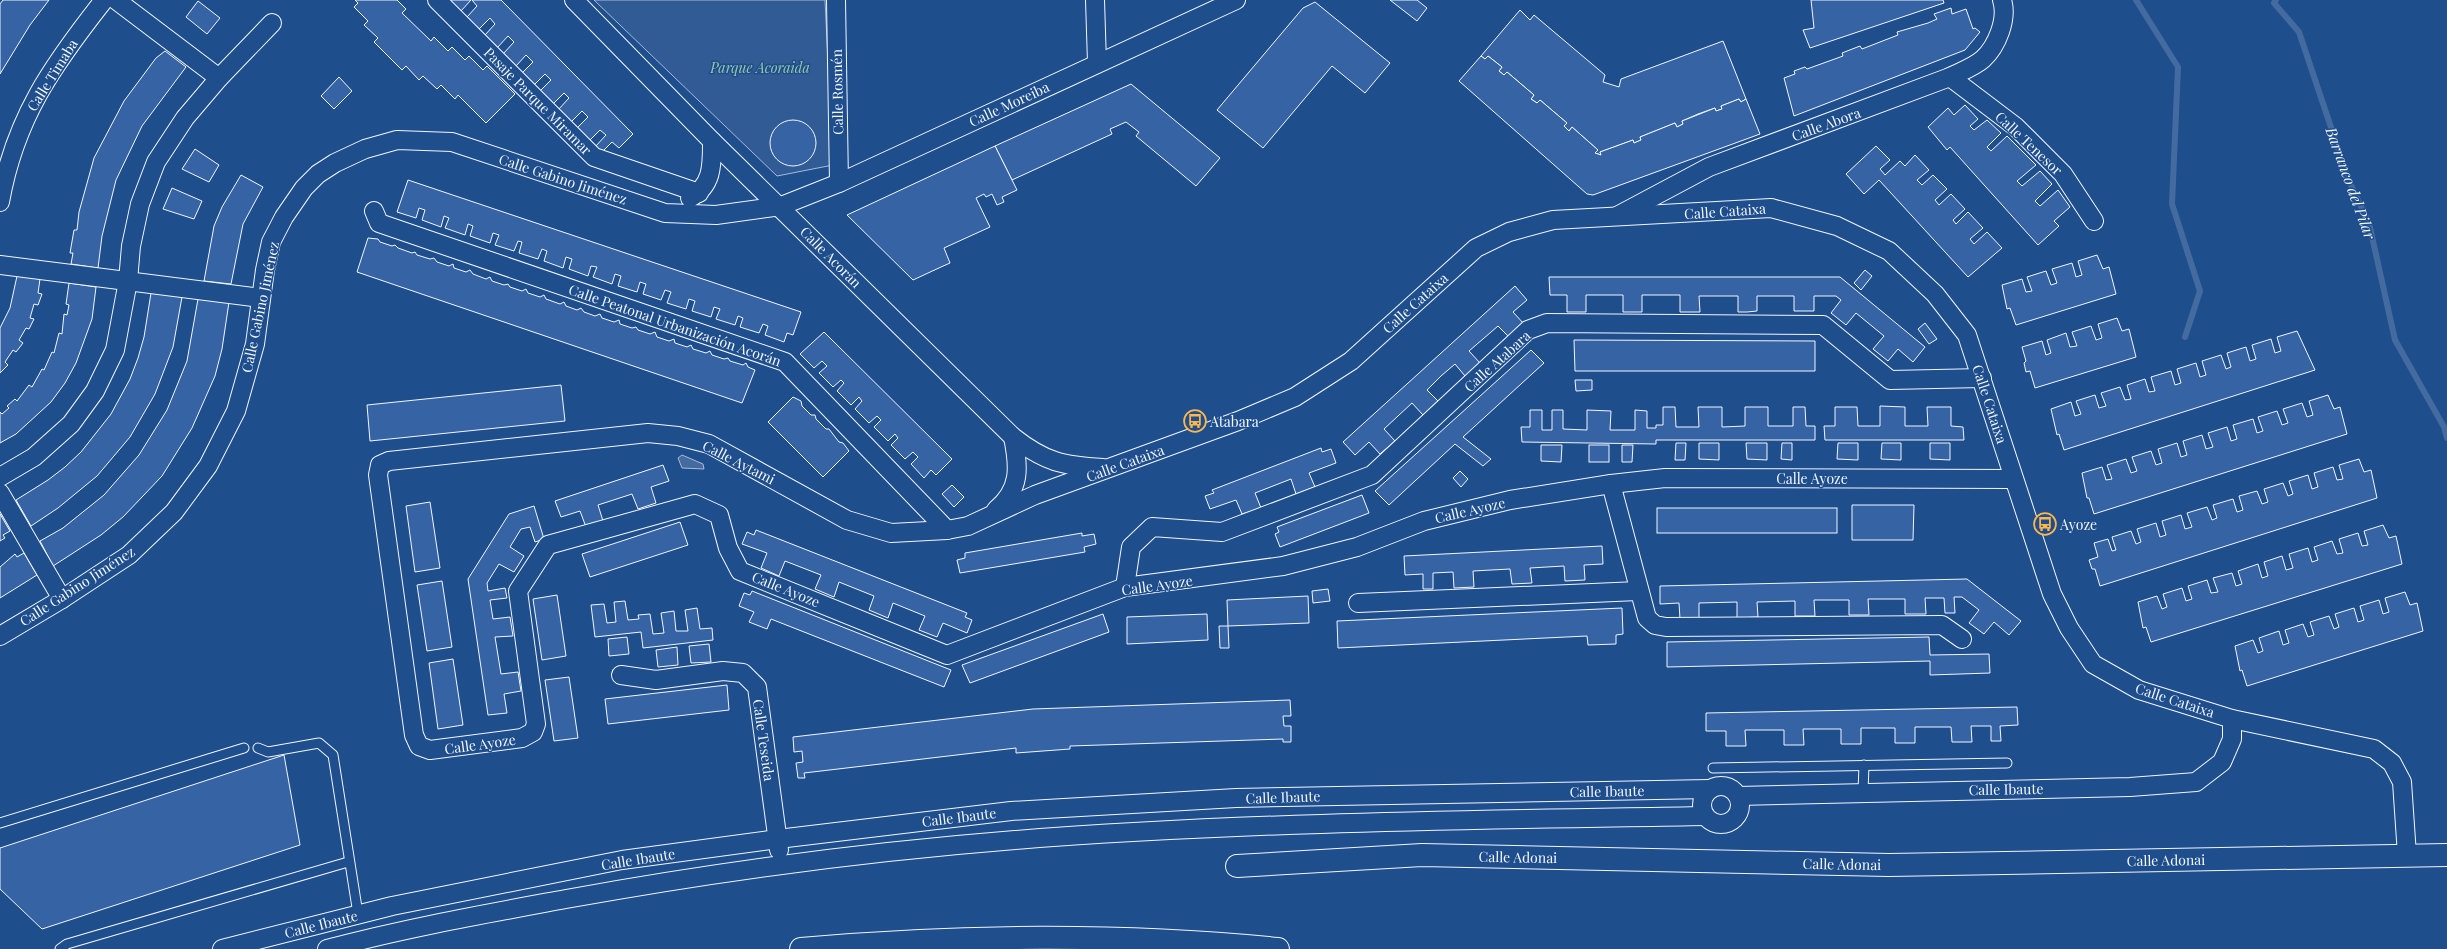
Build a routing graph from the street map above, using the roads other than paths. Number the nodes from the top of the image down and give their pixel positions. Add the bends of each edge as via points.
1 (104, 0) edge
2 (116, 0) edge
3 (437, 0) edge
4 (574, 0) edge
5 (836, 0) edge
6 (1095, 0) edge
7 (1236, 0) edge
8 (2002, 0) edge
9 (272, 23) dead end
10 (1097, 63) junction
11 (219, 78) junction
12 (1950, 78) junction
13 (712, 141) junction
14 (839, 183) junction
15 (700, 193) junction
16 (0, 202) edge
17 (780, 206) junction
18 (374, 212) dead end
19 (665, 213) junction
20 (1611, 219) junction
21 (2094, 221) dead end
22 (0, 265) edge
23 (128, 281) junction
24 (261, 298) junction
25 (1982, 378) junction
26 (1013, 437) junction
27 (380, 465) joint
28 (1112, 468) junction
29 (0, 477) edge
30 (2013, 479) junction
31 (1611, 484) junction
32 (0, 493) edge
33 (1035, 495) joint
34 (986, 519) junction
35 (947, 530) junction
36 (1125, 587) junction
37 (1638, 591) junction
38 (62, 599) junction
39 (1358, 603) dead end
40 (0, 636) edge
41 (1962, 639) dead end
42 (621, 676) dead end
43 (2232, 719) junction
44 (244, 748) dead end
45 (258, 748) dead end
46 (2007, 763) dead end
47 (1864, 765) junction
48 (1713, 768) dead end
49 (1709, 789) junction
50 (1863, 792) junction
51 (1356, 794) junction
52 (1738, 796) junction
53 (1236, 798) junction
54 (1705, 816) junction
55 (0, 823) edge
56 (1357, 823) junction
57 (1238, 827) junction
58 (778, 839) junction
59 (2447, 855) edge
60 (2406, 856) junction
61 (348, 862) junction
62 (781, 865) junction
63 (1237, 866) dead end
64 (392, 906) junction
65 (358, 914) junction
66 (397, 930) junction
67 (60, 949) edge
68 (222, 949) edge
69 (327, 949) edge
70 (800, 949) edge
71 (1278, 949) edge

1 - 16 street, Calle Timaba via 62,53 24,119
2 - 11 street
3 - 15 street, Pasaje Parque Miramar via 594,158
4 - 13 street, Calle Acorán
5 - 14 street, Calle Rosmén
6 - 10 street
7 - 10 street, Calle Moreiba
8 - 12 street, Calle Abora via 2004,7 2000,33 1983,59
9 - 11 street
10 - 14 street, Calle Moreiba
11 - 23 street via 185,118 156,162 140,204 131,246
12 - 20 street, Calle Abora via 1710,167
12 - 21 street, Calle Tenesor via 2016,127 2058,169
13 - 15 street via 712,172
13 - 17 street, Calle Acorán
14 - 17 street, Calle Moreiba
15 - 19 street
17 - 19 street, Calle Gabino Jiménez via 716,215
17 - 26 street, Calle Acorán
18 - 35 street, Calle Peatonal Urbanización Acorán via 378,223 785,362
19 - 24 street, Calle Gabino Jiménez via 452,142 397,140 365,149 335,163 318,174 304,188 271,242
20 - 25 street, Calle Cataixa via 1771,208 1837,226 1889,251 1935,294 1967,335
20 - 28 street, Calle Cataixa via 1552,220 1509,232 1476,248 1351,362 1321,383 1245,418
22 - 23 street
23 - 24 street
23 - 29 street via 114,350 95,391 71,424 34,457
24 - 38 street, Calle Gabino Jiménez via 255,344 236,411 208,466 174,512 129,555
25 - 30 street, Calle Cataixa
25 - 36 street, Calle Atabara via 1890,380 1823,325 1547,323 1528,330 1372,475 1222,532 1152,527 1131,546
26 - 28 street, Calle Acorán via 1037,455 1059,462 1073,466
26 - 34 street via 1018,463 1013,488 1009,499
27 - 35 street, Calle Aytami via 389,461 648,433 678,436 708,444 846,520 891,533
27 - 36 street, Calle Ayoze via 378,475 414,735 419,746 430,750 522,738 533,732 536,724 518,591 548,545 695,504 719,515 728,548 740,571 947,655
28 - 33 street, Calle Cataixa
30 - 31 street, Calle Ayoze via 1665,478
30 - 43 street, Calle Cataixa via 2052,594 2069,628 2093,664 2139,690
31 - 36 street, Calle Ayoze via 1510,500 1424,521 1357,547 1283,566
31 - 37 street
32 - 38 street
33 - 34 street, Calle Aytami
34 - 35 street, Calle Aytami
37 - 39 street
37 - 41 street via 1647,618 1655,625 1666,627 1942,625
38 - 40 street, Calle Gabino Jiménez
42 - 58 street, Calle Teseida via 656,680 730,672 743,673 757,687
43 - 50 street, Calle Ibaute via 2232,739 2222,762 2196,782 2130,787
43 - 60 street, Calle Cataixa via 2374,749 2392,763 2402,782
44 - 55 lane
45 - 61 lane via 268,752 319,743 333,755
46 - 47 lane
47 - 48 lane
47 - 50 lane
49 - 51 street, Calle Ibaute
49 - 52 street via 1720,785 1733,789
49 - 54 street via 1702,800
50 - 52 street, Calle Ibaute
51 - 53 street, Calle Ibaute
51 - 56 street
52 - 54 street via 1740,808 1737,816 1730,822 1719,824 1711,822
53 - 57 street
53 - 58 street, Calle Ibaute via 1011,811
54 - 56 street, Calle Ibaute
56 - 57 street, Calle Ibaute
57 - 62 street, Calle Ibaute via 1014,840
58 - 62 street, Calle Teseida
58 - 64 street, Calle Ibaute via 622,860
59 - 60 main road, Calle Adonai
60 - 63 main road, Calle Adonai via 1889,865 1422,855
61 - 65 lane
61 - 67 lane via 140,921 67,944
62 - 66 street, Calle Ibaute via 627,888
64 - 65 street, Calle Ibaute
64 - 66 street
65 - 68 street, Calle Ibaute
66 - 69 street, Calle Ibaute
70 - 71 main road via 990,939 1203,941

